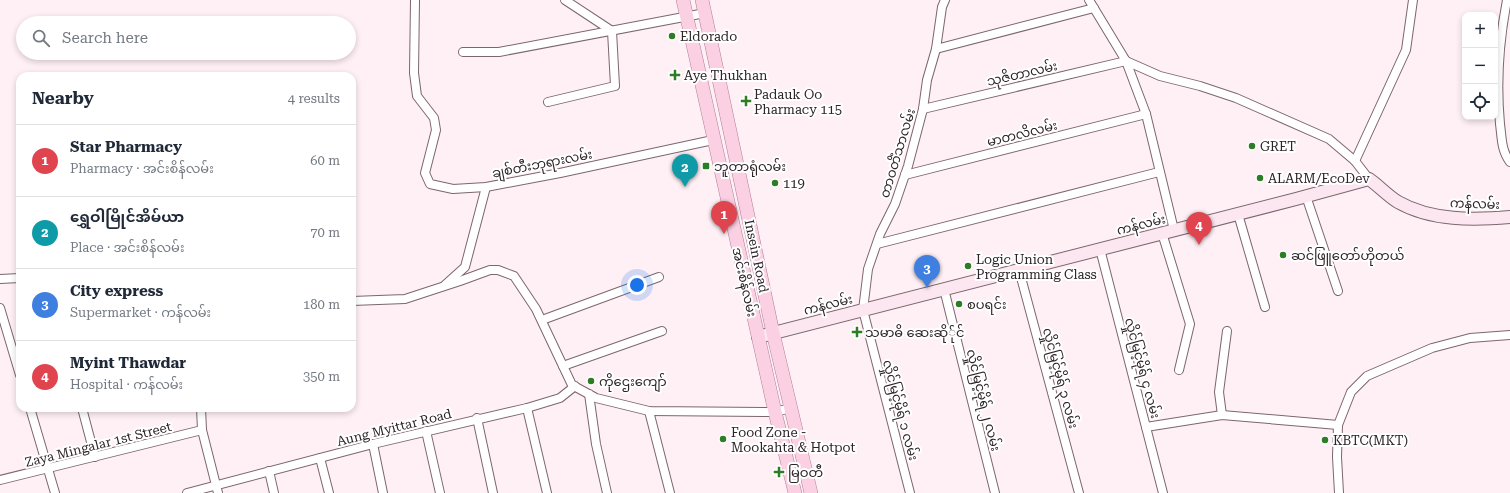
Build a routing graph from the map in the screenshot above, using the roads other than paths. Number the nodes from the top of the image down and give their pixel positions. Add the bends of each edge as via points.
1 (415, 0) edge
2 (564, 0) edge
3 (683, 0) edge
4 (946, 0) edge
5 (1089, 0) edge
6 (1413, 0) edge
7 (1507, 0) edge
8 (703, 6) edge
9 (1094, 8) junction
10 (686, 17) junction
11 (612, 31) junction
12 (936, 49) junction
13 (463, 52) dead end
14 (1126, 61) junction
15 (548, 102) dead end
16 (924, 109) junction
17 (1146, 114) junction
18 (714, 140) junction
19 (1355, 161) junction
20 (1510, 162) edge
21 (1160, 172) junction
22 (905, 175) junction
23 (1370, 179) junction
24 (486, 187) junction
25 (1306, 196) junction
26 (1238, 214) junction
27 (1510, 217) edge
28 (1174, 230) junction
29 (1162, 233) junction
30 (877, 244) junction
31 (1100, 249) junction
32 (1019, 270) junction
33 (658, 277) dead end
34 (16, 278) edge
35 (0, 279) edge
36 (443, 287) junction
37 (944, 289) junction
38 (1338, 291) dead end
39 (356, 301) edge
40 (0, 308) edge
41 (1265, 308) dead end
42 (863, 310) junction
43 (542, 320) junction
44 (1227, 330) dead end
45 (662, 331) dead end
46 (773, 333) junction
47 (1510, 335) edge
48 (758, 337) junction
49 (16, 362) edge
50 (563, 366) junction
51 (1179, 370) dead end
52 (575, 386) junction
53 (589, 394) junction
54 (526, 408) junction
55 (791, 408) junction
56 (649, 411) junction
57 (31, 412) edge
58 (83, 412) edge
59 (201, 412) edge
60 (774, 412) junction
61 (1222, 415) junction
62 (477, 418) junction
63 (1338, 425) junction
64 (1146, 427) junction
65 (202, 430) junction
66 (426, 431) junction
67 (373, 444) junction
68 (95, 457) junction
69 (320, 458) junction
70 (48, 469) junction
71 (269, 471) junction
72 (0, 480) edge
73 (217, 489) edge
74 (810, 490) edge
75 (55, 493) edge
76 (187, 493) edge
77 (274, 493) edge
78 (329, 493) edge
79 (383, 493) edge
80 (440, 493) edge
81 (493, 493) edge
82 (547, 493) edge
83 (607, 493) edge
84 (670, 493) edge
85 (794, 493) edge
86 (910, 493) edge
87 (995, 493) edge
88 (1079, 493) edge
89 (1163, 493) edge
90 (1339, 493) edge

1 - 24 street via 414,73 417,96 434,118 436,130 425,173 430,184 453,189
2 - 11 street
3 - 10 main road, အင်းစိန်လမ်း
4 - 12 street, တာဝတိံသာလမ်း via 942,7
5 - 9 street
6 - 19 street via 1406,50
7 - 20 street via 1500,33 1498,103 1502,147
8 - 10 street
8 - 46 main road, Insein Road
9 - 12 street
9 - 14 street
10 - 11 street
10 - 18 main road, အင်းစိန်လမ်း
11 - 13 street via 499,52
11 - 15 street via 615,86
12 - 16 street, တာဝတိံသာလမ်း via 927,80
14 - 16 street, သုဇိတာလမ်း
14 - 17 street
14 - 19 street via 1160,76 1200,86 1267,111 1329,139
16 - 22 street, တာဝတိံသာလမ်း
17 - 21 street
17 - 22 street, မာတလိလမ်း
18 - 24 street, ချစ်တီးဘုရားလမ်း
18 - 48 main road, အင်းစိန်လမ်း
19 - 23 street
21 - 28 street
21 - 30 street
22 - 30 street, တာဝတိံသာလမ်း
23 - 25 main road, ကန်လမ်း
23 - 27 main road, ကန်လမ်း via 1398,202 1420,212 1466,219
24 - 36 street, ချစ်တီးဘုရားလမ်း via 465,267
25 - 26 main road, ကန်လမ်း
25 - 38 street
26 - 28 main road, ကန်လမ်း
26 - 41 street
28 - 29 main road, ကန်လမ်း
29 - 31 main road, ကန်လမ်း
29 - 51 street via 1190,324
30 - 42 street, တာဝတိံသာလမ်း via 868,269
31 - 32 main road, ကန်လမ်း
31 - 64 street, လှိုင်မြင့်မိုရ် ၄ လမ်း
32 - 37 main road, ကန်လမ်း
32 - 88 street, လှိုင်မြင့်မိုရ် ၃ လမ်း
33 - 43 street
34 - 35 street
36 - 39 street via 405,299
36 - 43 street via 490,270 498,270 514,276
37 - 42 main road, ကန်လမ်း
37 - 87 street, လှိုင်မြင့်မိုရ် ၂ လမ်း
40 - 49 street
42 - 46 main road, ကန်လမ်း
42 - 86 street, လှိုင်မြင့်မိုရ် ၁ လမ်း
43 - 50 street
44 - 61 street via 1219,392
45 - 50 street
46 - 48 main road, ကန်လမ်း
46 - 55 main road, Insein Road
47 - 63 street via 1470,338 1432,348 1367,376 1351,392
48 - 60 main road, အင်းစိန်လမ်း
50 - 52 street via 572,385
52 - 53 street
52 - 54 street, Aung Myittar Road via 560,398
53 - 56 street
53 - 83 street via 596,444
54 - 62 street, Aung Myittar Road
54 - 82 street
55 - 60 street
55 - 74 main road, Insein Road
56 - 60 street
56 - 84 street
57 - 70 street
58 - 68 street
59 - 65 street
60 - 85 main road, အင်းစိန်လမ်း
61 - 63 street
61 - 64 street
62 - 66 street, Aung Myittar Road
62 - 81 street
63 - 90 street
64 - 89 street, လှိုင်မြင့်မိုရ် ၄ လမ်း
65 - 68 street, Zaya Mingalar 1st Street
65 - 73 street
66 - 67 street, Aung Myittar Road
66 - 80 street
67 - 69 street, Aung Myittar Road
67 - 79 street
68 - 70 street, Zaya Mingalar 1st Street
69 - 71 street, Aung Myittar Road
69 - 78 street
70 - 72 street, Zaya Mingalar 1st Street
70 - 75 street
71 - 73 street, Aung Myittar Road
71 - 77 street
73 - 76 street, Aung Myittar Road

